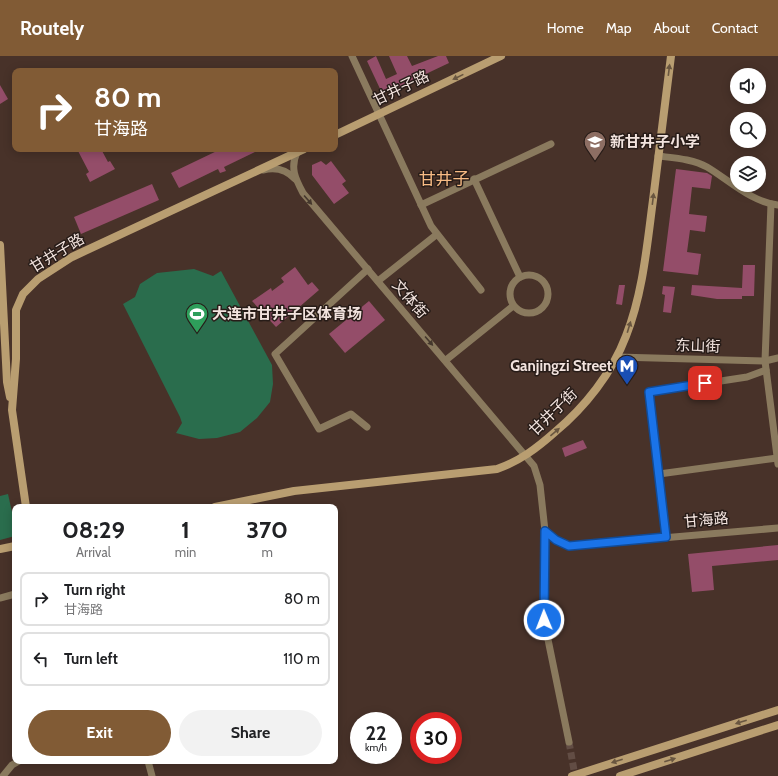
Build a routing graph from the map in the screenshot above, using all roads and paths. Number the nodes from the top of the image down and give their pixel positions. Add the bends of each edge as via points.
1 (352, 56) edge
2 (500, 56) edge
3 (671, 56) edge
4 (378, 115) junction
5 (338, 134) edge
6 (551, 144) dead end
7 (298, 152) edge
8 (299, 152) edge
9 (658, 156) junction
10 (257, 171) junction
11 (295, 178) junction
12 (474, 179) junction
13 (775, 204) edge
14 (421, 205) junction
15 (436, 235) junction
16 (0, 245) edge
17 (368, 270) junction
18 (520, 277) junction
19 (378, 281) junction
20 (481, 290) dead end
21 (513, 306) junction
22 (2, 307) edge
23 (617, 356) junction
24 (778, 358) edge
25 (446, 360) junction
26 (765, 361) junction
27 (766, 370) junction
28 (12, 410) junction
29 (367, 427) dead end
30 (525, 456) junction
31 (777, 456) edge
32 (659, 474) junction
33 (26, 504) edge
34 (230, 504) edge
35 (778, 528) edge
36 (545, 531) junction
37 (666, 537) junction
38 (12, 547) edge
39 (0, 549) edge
40 (12, 595) edge
41 (0, 598) edge
42 (778, 710) edge
43 (778, 725) edge
44 (569, 742) tunnel mouth
45 (14, 764) edge
46 (149, 764) edge
47 (3, 776) edge
48 (152, 776) edge
49 (572, 776) edge
50 (620, 776) edge

1 - 4 street
2 -> 4 street, 甘井子路
9 -> 3 street, 甘井子街
4 - 5 street, 甘井子路
4 - 14 street
6 - 12 street
7 - 10 street, 甘井子路
8 - 11 street, 文体街 via 293,161
9 - 13 street via 706,166 749,194
23 -> 9 street, 甘井子街 via 631,320 645,265
10 - 11 street via 277,168
10 - 28 street, 甘井子路 via 72,257 38,279 23,294 16,310
11 -> 17 street, 文体街 via 302,193
12 - 14 street
12 - 18 street
13 - 26 street
14 - 15 street
15 - 19 street
15 - 20 street
16 - 22 street
17 - 19 street, 文体街
17 - 29 street via 275,354 319,430 351,414
18 - 21 street via 509,293
18 - 21 street via 526,275 539,278 547,287 547,300 540,310 529,314
19 -> 25 street, 文体街
21 - 25 street
22 - 28 street via 7,382
23 - 26 street, 东山街
30 -> 23 street, 甘井子街 via 564,425 586,402
24 - 26 street, 东山街
25 - 30 street, 文体街
26 - 27 street
27 - 31 street
27 - 32 street via 747,377 649,392
28 - 33 street, 甘井子路
30 - 34 street, 甘井子街 via 513,464 497,469 294,491
30 - 36 street, 文体街 via 534,466 540,484
31 - 32 street
32 - 37 street
35 - 37 street, 甘海路
36 - 37 street, 甘海路 via 569,546
36 - 44 street, 文体街 via 544,620
38 - 39 street
40 - 41 street
42 -> 49 street
50 -> 43 street
45 - 47 street
46 - 48 street

